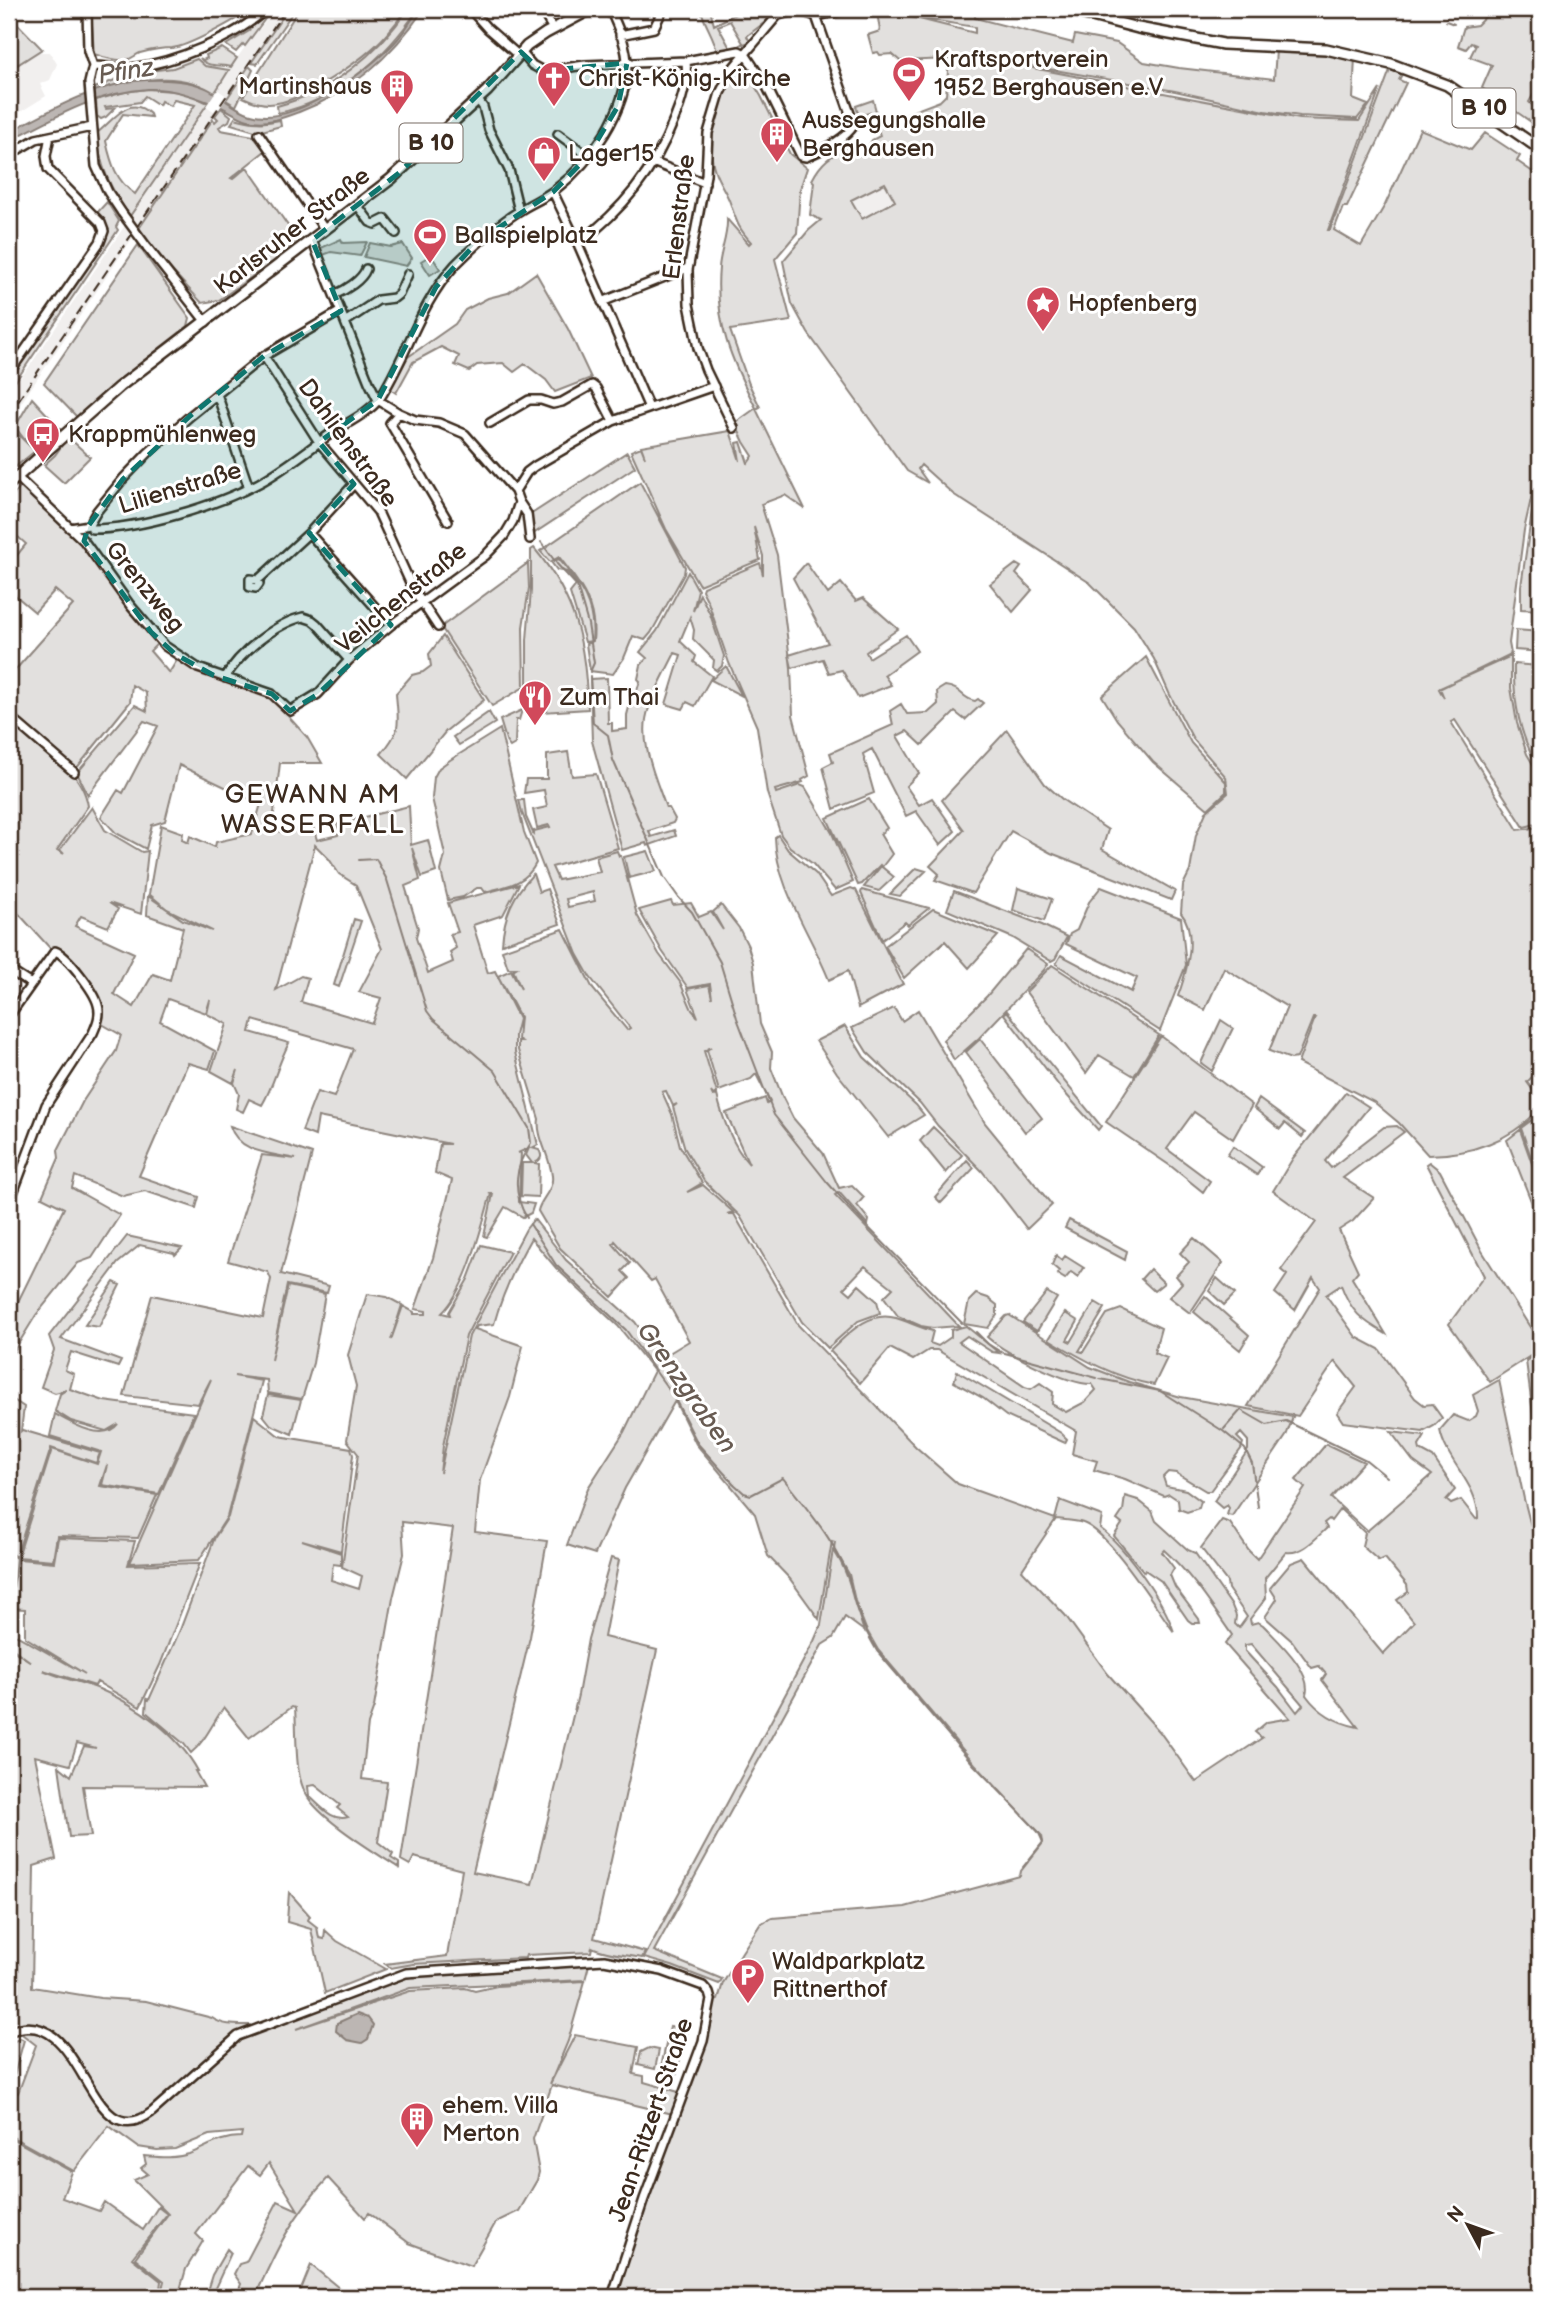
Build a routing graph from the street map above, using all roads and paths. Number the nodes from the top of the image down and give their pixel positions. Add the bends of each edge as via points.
1 (86, 9) edge
2 (266, 9) edge
3 (470, 9) edge
4 (541, 9) edge
5 (591, 9) edge
6 (610, 9) edge
7 (663, 9) edge
8 (798, 9) edge
9 (850, 9) edge
10 (1065, 9) edge
11 (781, 12) edge
12 (816, 16) junction
13 (553, 29) junction
14 (620, 35) junction
15 (519, 54) junction
16 (745, 54) junction
17 (686, 61) junction
18 (627, 63) junction
19 (93, 66) junction
20 (478, 100) junction
21 (92, 127) junction
22 (259, 134) dead end
23 (558, 134) dead end
24 (50, 136) junction
25 (1540, 149) edge
26 (9, 155) edge
27 (588, 156) junction
28 (655, 163) junction
29 (705, 183) junction
30 (553, 192) junction
31 (358, 206) junction
32 (519, 211) junction
33 (325, 230) junction
34 (396, 233) dead end
35 (312, 240) junction
36 (578, 244) junction
37 (366, 269) dead end
38 (688, 270) junction
39 (408, 274) dead end
40 (334, 295) junction
41 (602, 302) junction
42 (341, 311) junction
43 (206, 321) junction
44 (345, 322) junction
45 (264, 355) junction
46 (9, 373) edge
47 (714, 386) junction
48 (217, 394) junction
49 (378, 400) junction
50 (649, 408) junction
51 (399, 412) junction
52 (385, 414) dead end
53 (613, 421) junction
54 (390, 423) junction
55 (491, 423) dead end
56 (734, 428) dead end
57 (319, 442) junction
58 (13, 480) edge
59 (354, 484) junction
60 (249, 488) junction
61 (515, 491) junction
62 (519, 502) junction
63 (448, 521) dead end
64 (513, 521) junction
65 (90, 527) junction
66 (70, 528) junction
67 (529, 529) junction
68 (309, 533) junction
69 (530, 539) dead end
70 (84, 541) junction
71 (258, 580) dead end
72 (422, 603) junction
73 (391, 625) junction
74 (438, 627) dead end
75 (349, 660) junction
76 (225, 678) junction
77 (290, 711) joint
78 (9, 716) edge
79 (74, 772) dead end
80 (9, 970) edge
81 (31, 984) junction
82 (9, 1016) edge
83 (9, 1204) edge
84 (9, 1221) edge
85 (9, 1227) edge
86 (9, 2032) edge
87 (612, 2297) edge

1 - 19 street
2 - 19 street via 220,38 173,58 129,68
3 - 15 street
4 - 13 street
5 - 13 main road, Karlsruher Straße / B 10
6 - 14 street
7 - 14 street via 654,28
8 - 11 street
8 - 12 street
9 - 12 street
10 - 25 main road, B 10 via 1223,44 1345,52 1424,74 1462,93
11 - 16 street, Erlenstraße
12 - 16 street via 854,125 843,137 806,157 801,156
13 - 15 main road, Karlsruher Straße / B 10
14 - 18 street
15 - 18 street via 542,71
15 - 20 main road, Karlsruher Straße / B 10
16 - 17 street via 739,51
16 - 29 street, Erlenstraße via 727,77 711,117
17 - 18 street
17 - 28 street via 681,102
18 - 27 street via 618,106
19 - 21 street via 89,83
20 - 31 main road, Karlsruher Straße / B 10
20 - 32 street via 509,170
21 - 24 street
21 - 43 street, bridge via 96,166 108,192
22 - 33 street
23 - 27 street
24 - 26 street
24 - 46 street via 48,169 104,231
27 - 30 street
28 - 29 street
28 - 36 street via 616,213
29 - 38 street, Erlenstraße
30 - 32 street
30 - 36 street
31 - 33 main road, Karlsruher Straße / B 10
31 - 34 street via 370,222 386,219
32 - 49 street via 477,242 436,287
33 - 35 main road, Karlsruher Straße / B 10
35 - 40 street
35 - 43 main road, Karlsruher Straße / B 10
36 - 41 street
37 - 40 street
38 - 41 street
38 - 47 street, Erlenstraße via 698,348
39 - 44 street via 400,294 378,300
40 - 42 street
41 - 50 street
42 - 44 street
42 - 45 street, Grenzweg
43 - 58 main road, B 10 via 120,387
44 - 49 street
45 - 48 street, Grenzweg
45 - 57 street, Dahlienstraße
47 - 50 street
47 - 56 street, Erlenstraße
48 - 60 street
48 - 65 street, Grenzweg via 148,453 97,511
49 - 51 street
49 - 57 street, Lilienstraße
50 - 53 street
51 - 54 street
51 - 61 street via 465,434
52 - 54 street
53 - 55 street via 594,386 589,386 562,402 529,400
53 - 61 street via 534,466
54 - 63 street
57 - 59 street, Dahlienstraße
57 - 60 street, Lilienstraße
58 - 66 street, Grenzweg
59 - 68 street
59 - 72 street, Dahlienstraße via 378,512
60 - 65 street, Lilienstraße via 133,527
61 - 62 street
62 - 64 street, Veilchenstraße
62 - 67 street
64 - 67 street
64 - 72 street, Veilchenstraße via 485,556
65 - 66 street, Lilienstraße
65 - 70 street, Grenzweg
66 - 70 street, Grenzweg
67 - 69 street
68 - 71 street
68 - 73 street
70 - 76 street, Grenzweg via 157,639 188,663
72 - 73 street, Veilchenstraße
72 - 74 street, Dahlienstraße
73 - 75 street, Veilchenstraße
75 - 76 street via 317,624 303,617 265,637
75 - 77 street, Veilchenstraße via 318,694
76 - 77 street, Grenzweg via 272,694
78 - 79 street
80 - 81 street
81 - 82 street
81 - 83 street via 55,951 94,995 99,1015 93,1033 46,1105
84 - 85 street
86 - 87 street, Jean-Ritzert-Straße via 29,2026 50,2033 64,2046 103,2108 115,2118 130,2121 152,2112 243,2033 406,1973 604,1960 662,1971 703,1986 711,2000 703,2042

